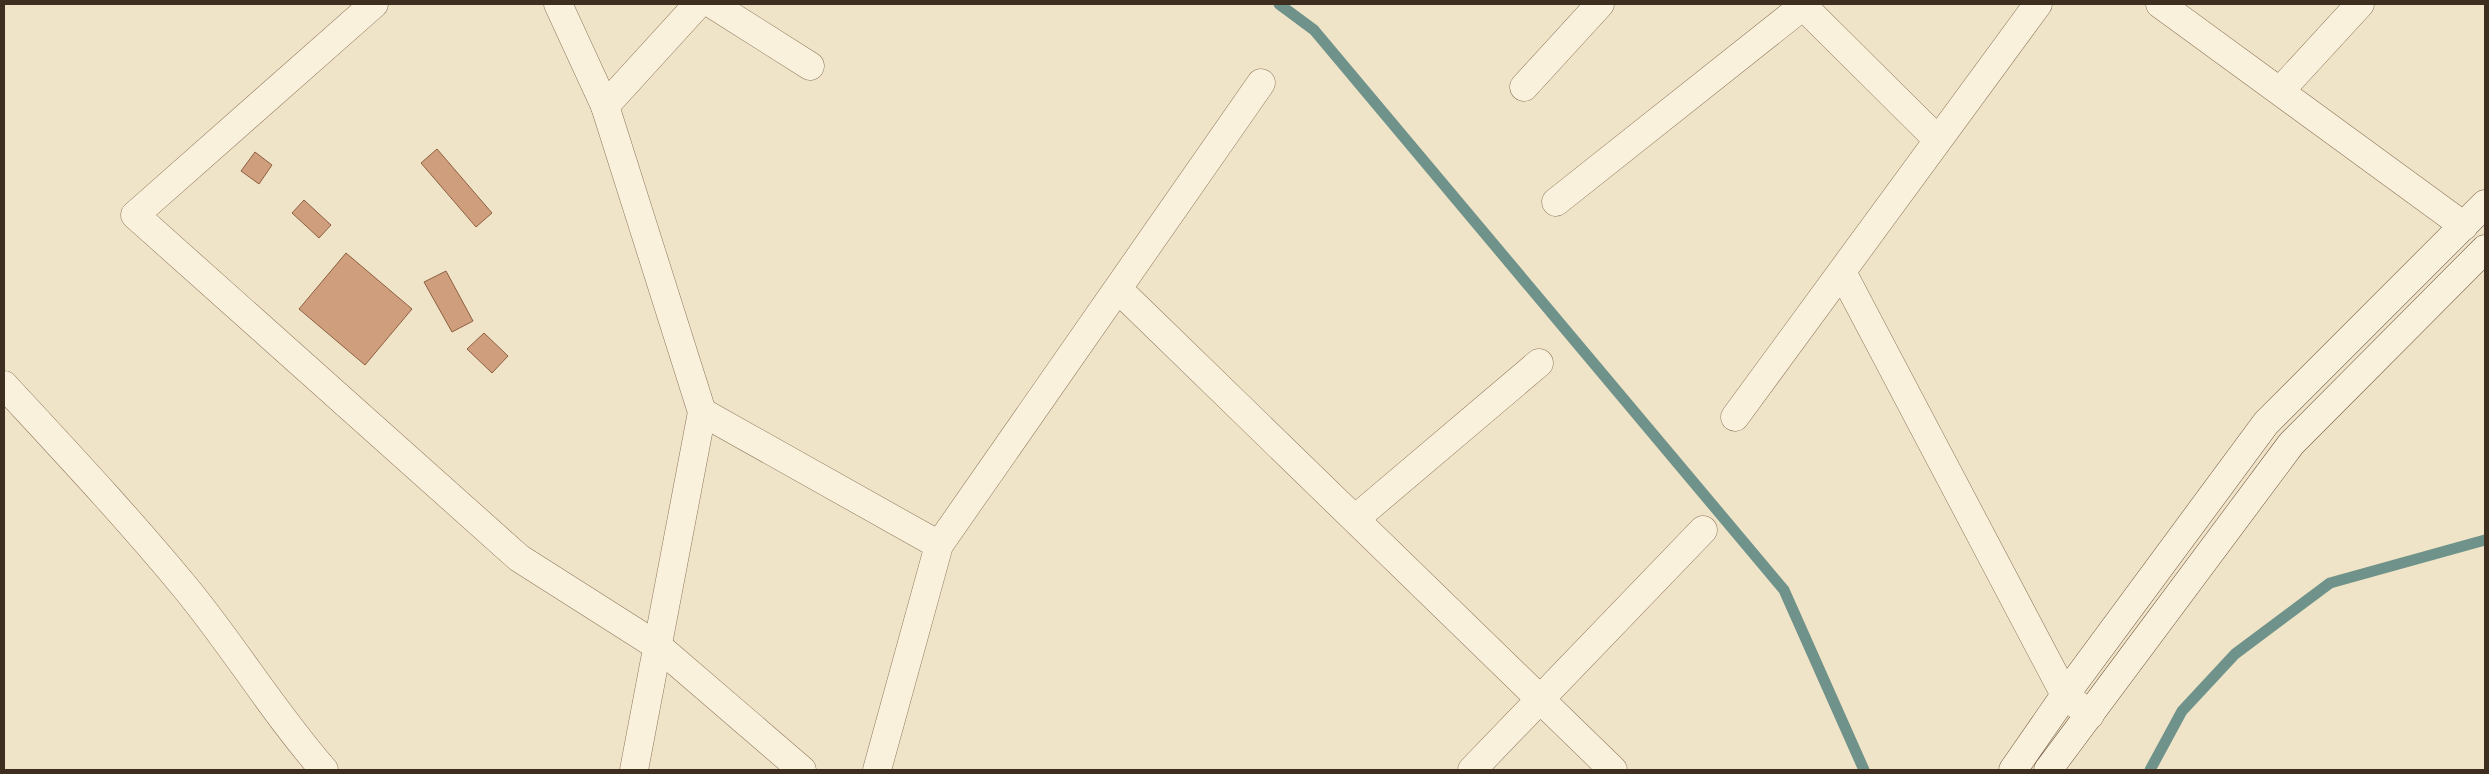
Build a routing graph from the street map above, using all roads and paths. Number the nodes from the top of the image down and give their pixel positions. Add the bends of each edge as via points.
1 (558, 4) edge
2 (698, 4) edge
3 (712, 4) edge
4 (1600, 4) edge
5 (2038, 4) edge
6 (2160, 4) edge
7 (2360, 4) edge
8 (371, 5) edge
9 (1802, 5) edge
10 (810, 66) dead end
11 (1261, 82) dead end
12 (1524, 87) dead end
13 (2280, 91) junction
14 (605, 106) junction
15 (1938, 140) junction
16 (1556, 202) dead end
17 (2485, 204) edge
18 (2464, 226) junction
19 (2485, 249) edge
20 (1842, 272) junction
21 (1118, 289) junction
22 (1539, 363) dead end
23 (4, 385) edge
24 (702, 412) junction
25 (1735, 418) dead end
26 (1355, 519) junction
27 (1703, 530) dead end
28 (938, 544) junction
29 (659, 646) junction
30 (2065, 695) junction
31 (1540, 699) junction
32 (2090, 715) junction
33 (2019, 761) edge
34 (324, 770) edge
35 (634, 770) edge
36 (802, 770) edge
37 (877, 770) edge
38 (1472, 770) edge
39 (1613, 770) edge
40 (2049, 770) edge

1 - 14 street
2 - 14 street
3 - 10 street
4 - 12 street
5 - 15 street
6 - 13 street
7 - 13 street
8 - 29 street via 135,216 519,558
9 - 15 street
9 - 16 street
11 - 21 street
13 - 18 street
14 - 24 street
15 - 20 street
17 - 18 street
18 - 30 street via 2266,423
19 - 32 street via 2291,444
20 - 25 street
20 - 30 street
21 - 26 street
21 - 28 street
22 - 26 street
23 - 34 street via 185,587 298,740
24 - 28 street
24 - 29 street
26 - 31 street
27 - 31 street
28 - 37 street
29 - 35 street
29 - 36 street
30 - 32 street
30 - 33 street
31 - 38 street
31 - 39 street
32 - 40 street
33 - 40 street

